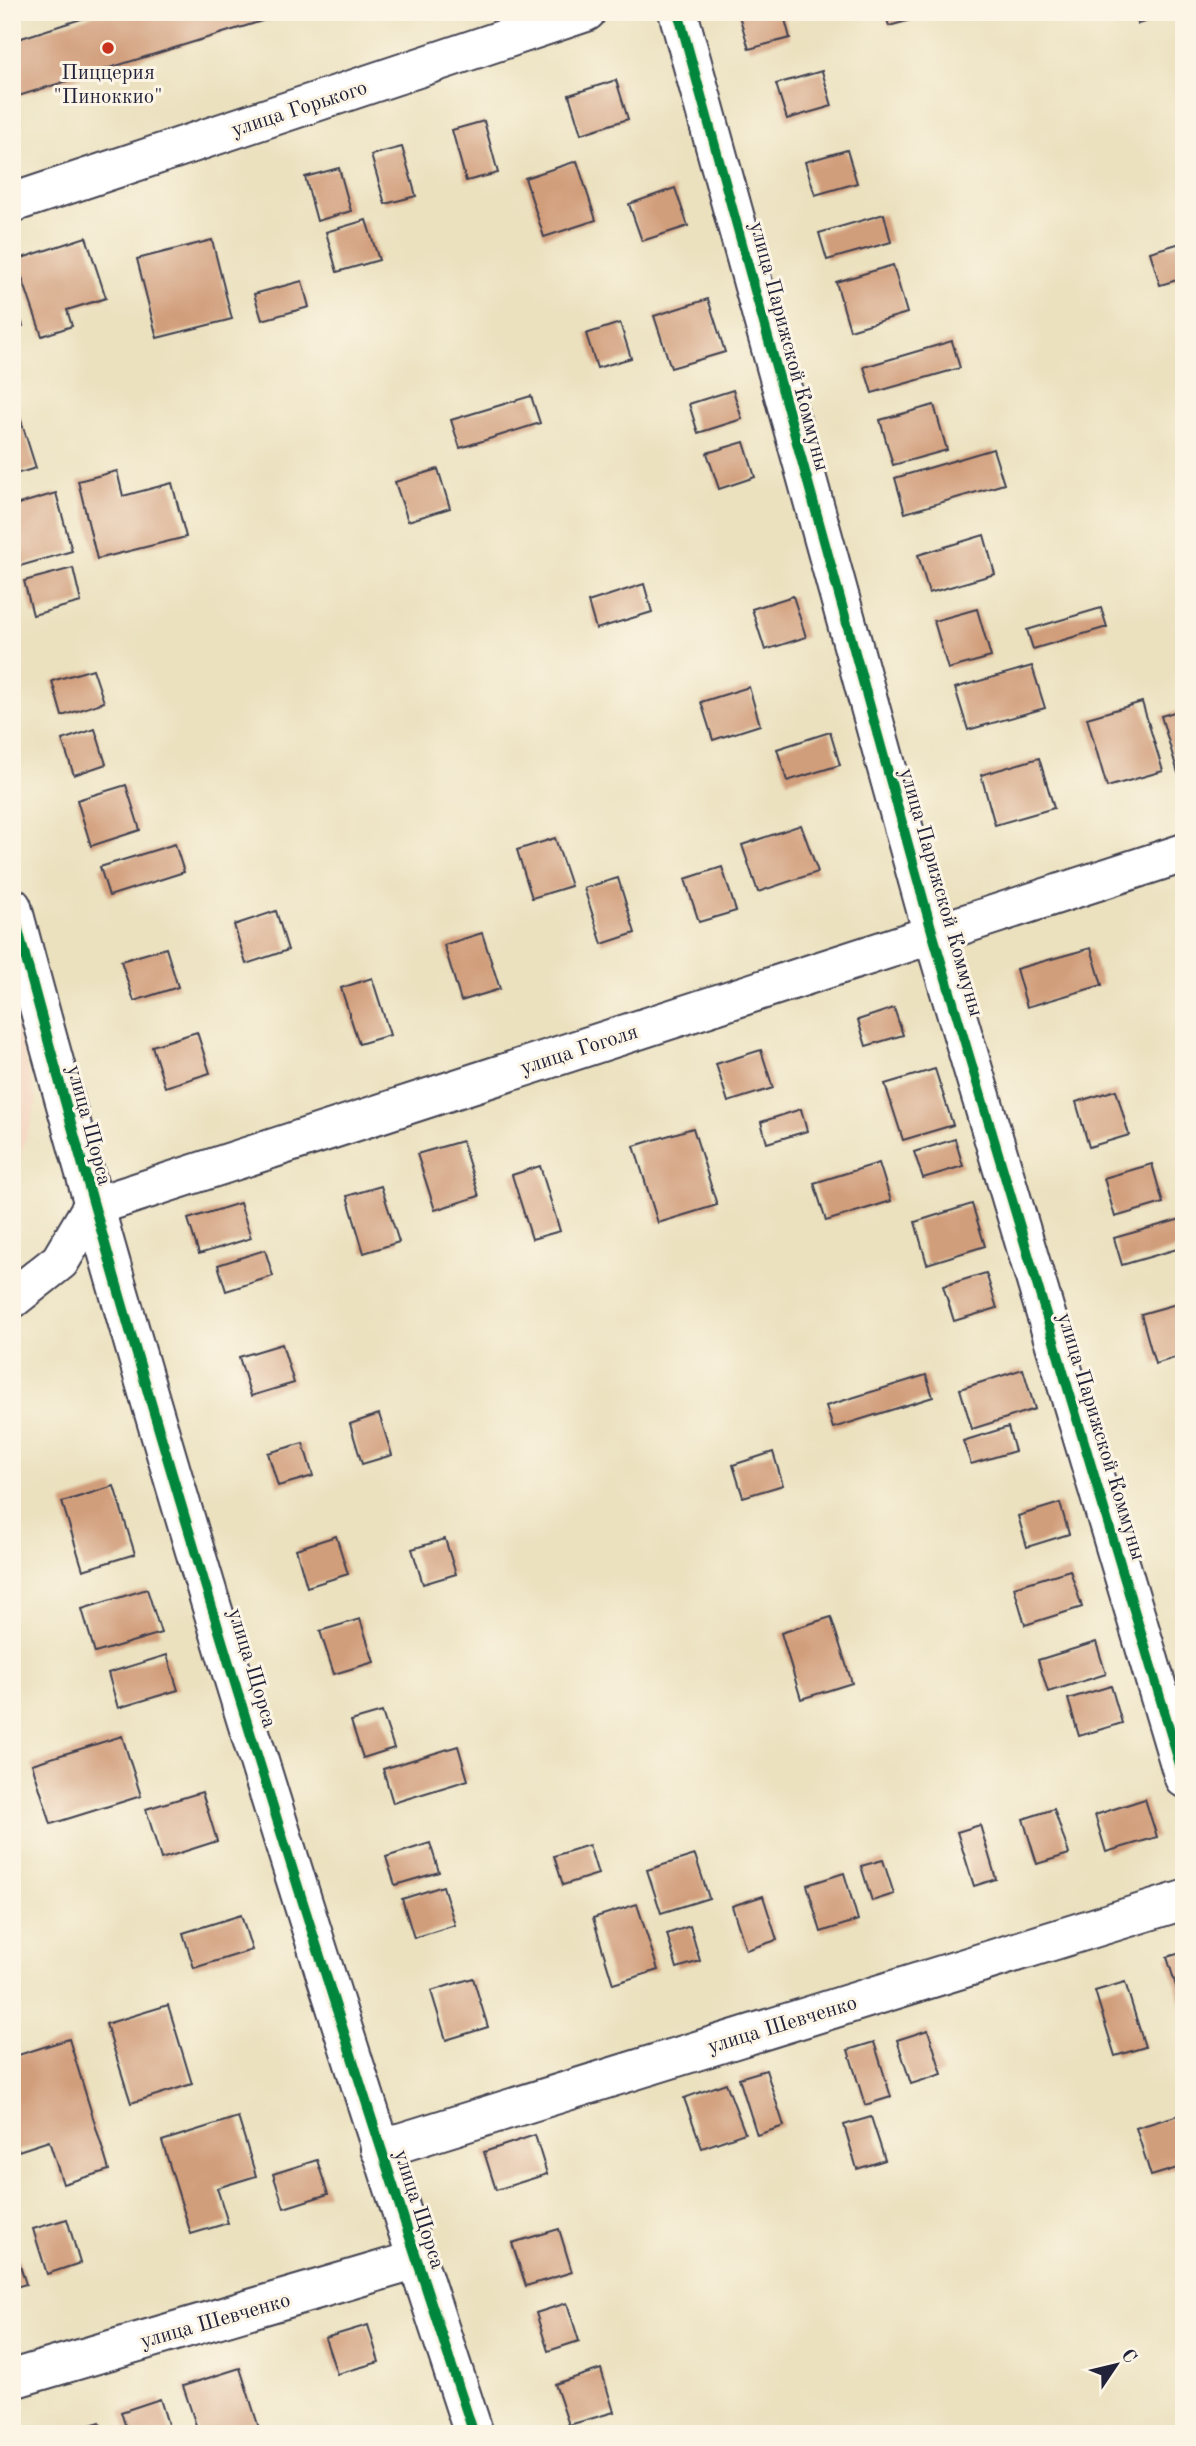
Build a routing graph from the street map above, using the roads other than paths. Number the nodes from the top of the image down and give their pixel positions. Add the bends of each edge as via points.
1 (586, 12) edge
2 (678, 12) edge
3 (12, 203) edge
4 (1184, 853) edge
5 (12, 908) edge
6 (933, 935) junction
7 (92, 1207) junction
8 (12, 1299) edge
9 (1184, 1778) edge
10 (1184, 1900) edge
11 (380, 2149) junction
12 (417, 2260) junction
13 (12, 2379) edge
14 (474, 2434) edge

1 - 3 street, улица Горького
2 - 6 street, улица Парижской Коммуны
4 - 6 street, улица Гоголя
5 - 7 street, улица Щорса
6 - 7 street, улица Гоголя
6 - 9 street, улица Парижской Коммуны
7 - 8 street via 60,1261
7 - 11 street, улица Щорса
10 - 11 street, улица Шевченко
11 - 12 street, улица Щорса
12 - 13 street, улица Шевченко
12 - 14 street, улица Щорса

